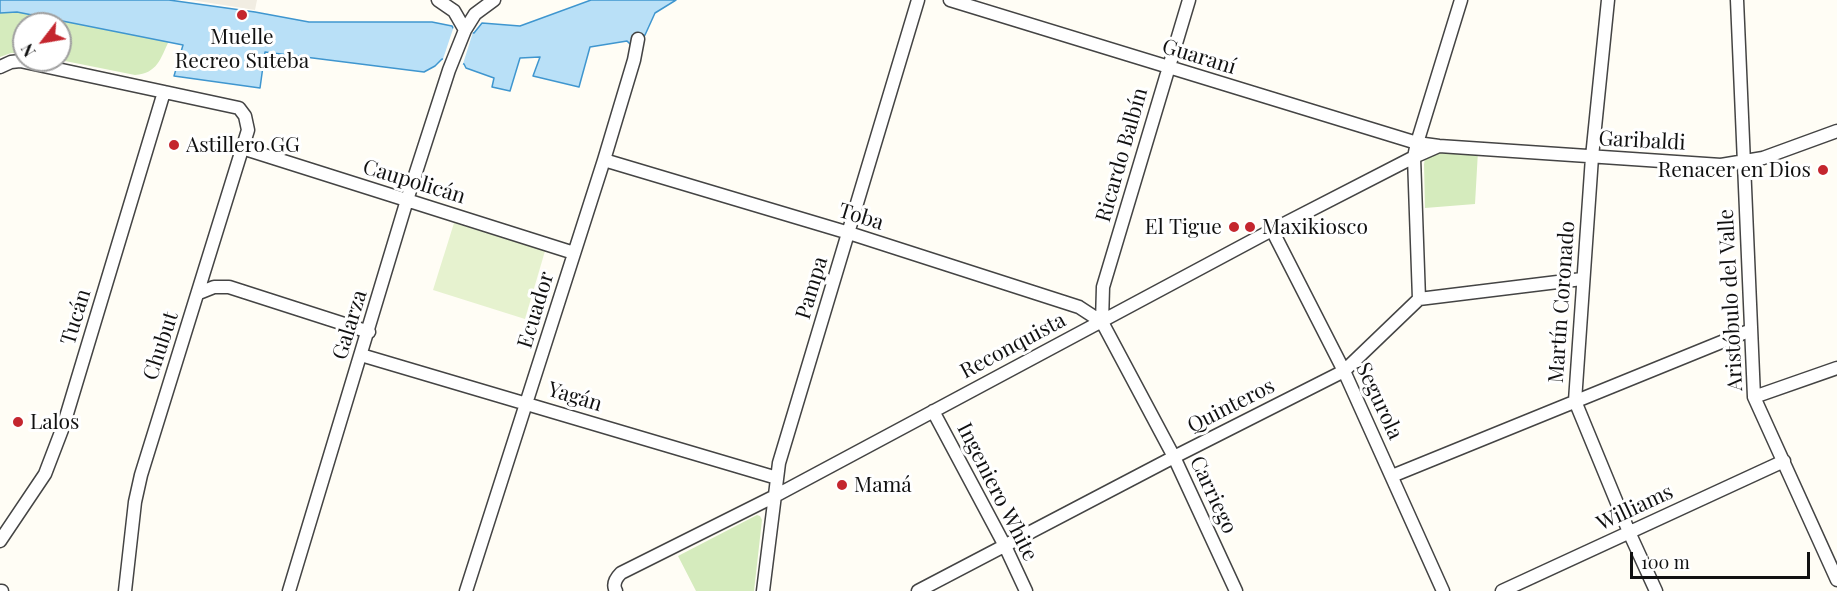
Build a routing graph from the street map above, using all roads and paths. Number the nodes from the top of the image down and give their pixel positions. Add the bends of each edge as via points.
1 (438, 0) edge
2 (494, 0) edge
3 (918, 0) edge
4 (950, 0) edge
5 (1189, 0) edge
6 (1461, 0) edge
7 (1608, 0) edge
8 (1737, 0) edge
9 (465, 30) junction
10 (638, 39) dead end
11 (1, 67) edge
12 (1168, 68) junction
13 (165, 92) junction
14 (1837, 131) edge
15 (1417, 143) junction
16 (1439, 146) junction
17 (243, 148) junction
18 (1414, 157) junction
19 (1592, 157) junction
20 (604, 160) junction
21 (1745, 162) junction
22 (407, 200) junction
23 (1272, 230) junction
24 (849, 233) junction
25 (574, 253) junction
26 (1582, 279) junction
27 (199, 293) junction
28 (1419, 299) junction
29 (1102, 322) junction
30 (1751, 330) junction
31 (369, 332) junction
32 (362, 355) junction
33 (1837, 368) edge
34 (1344, 371) junction
35 (1754, 397) junction
36 (1575, 401) junction
37 (527, 403) junction
38 (933, 411) junction
39 (1174, 457) junction
40 (1784, 461) junction
41 (1392, 476) junction
42 (777, 478) junction
43 (775, 496) junction
44 (1629, 532) junction
45 (0, 542) edge
46 (1005, 546) junction
47 (1837, 580) edge
48 (615, 589) edge
49 (125, 591) edge
50 (289, 591) edge
51 (466, 591) edge
52 (763, 591) edge
53 (918, 591) edge
54 (1026, 591) edge
55 (1236, 591) edge
56 (1443, 591) edge
57 (1502, 591) edge
58 (1656, 591) edge

1 - 9 street via 454,11
2 - 9 street, Galarza via 476,14
3 - 24 street, Pampa
4 - 12 street, Guaraní
5 - 12 street, Ricardo Balbín
6 - 15 street
7 - 19 street, Martín Coronado
8 - 21 street, Aristóbulo del Valle
9 - 22 street, Galarza
10 - 20 street, Ecuador
11 - 13 street via 20,61
12 - 15 street, Guaraní
12 - 29 street, Ricardo Balbín via 1103,287
13 - 17 street, Chubut via 239,108 248,130
13 - 45 street, Tucán via 63,427 45,474
14 - 21 street, Garibaldi
15 - 16 street, Guaraní
15 - 18 street
16 - 18 street, Reconquista
16 - 19 street, Garibaldi
17 - 22 street, Caupolicán
17 - 27 street, Chubut
18 - 23 street, Reconquista
18 - 28 street
19 - 21 street, Garibaldi via 1721,165
19 - 26 street, Martín Coronado
20 - 24 street, Toba
20 - 25 street, Ecuador
21 - 30 street, Aristóbulo del Valle
22 - 25 street, Caupolicán
22 - 31 street, Galarza
23 - 29 street, Reconquista
23 - 34 street, Segurola
24 - 29 street, Toba via 1079,307
24 - 42 street, Pampa via 778,463
25 - 37 street, Ecuador
26 - 28 street
26 - 36 street, Martín Coronado
27 - 31 street via 229,287
27 - 49 street, Chubut via 141,475
28 - 34 street, Quinteros
29 - 38 street, Reconquista
29 - 39 street, Carriego
30 - 35 street, Aristóbulo del Valle
30 - 36 street
31 - 32 street, Galarza
32 - 37 street, Yagán
32 - 50 street, Galarza
33 - 35 street
34 - 39 street, Quinteros
34 - 41 street, Segurola
35 - 40 street, Aristóbulo del Valle
36 - 41 street
36 - 44 street, Martín Coronado
37 - 42 street, Yagán
37 - 51 street, Ecuador
38 - 43 street, Reconquista
38 - 46 street, Ingeniero White
39 - 46 street, Quinteros
39 - 55 street, Carriego
40 - 44 street, Williams
40 - 47 street, Aristóbulo del Valle
41 - 56 street, Segurola
42 - 43 street, Pampa
43 - 48 street, Reconquista via 621,573
43 - 52 street, Pampa
44 - 57 street, Williams
44 - 58 street, Martín Coronado
46 - 53 street, Quinteros
46 - 54 street, Ingeniero White

